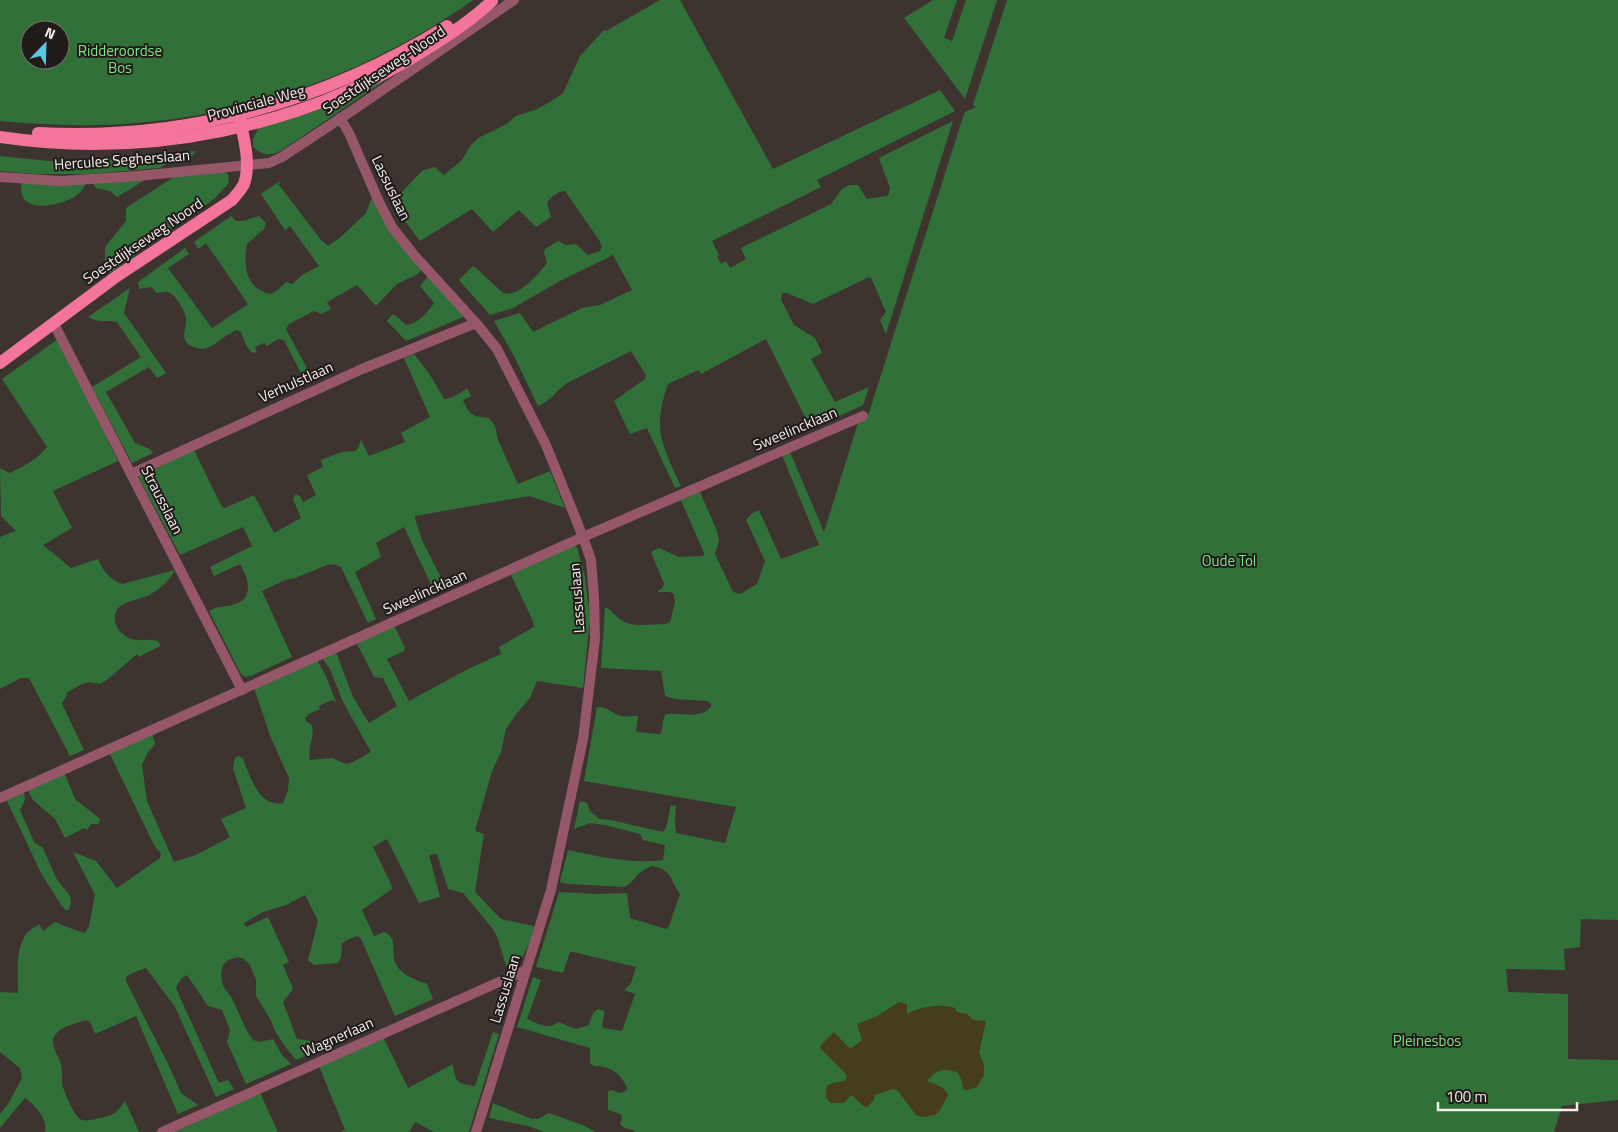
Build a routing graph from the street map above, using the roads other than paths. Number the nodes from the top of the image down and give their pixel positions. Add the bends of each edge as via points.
1 (492, 0) edge
2 (514, 0) edge
3 (340, 118) junction
4 (240, 120) junction
5 (0, 130) edge
6 (0, 137) edge
7 (269, 163) joint
8 (246, 165) junction
9 (0, 177) edge
10 (476, 323) junction
11 (54, 324) junction
12 (0, 363) edge
13 (863, 416) dead end
14 (131, 474) junction
15 (583, 537) junction
16 (242, 690) junction
17 (0, 798) edge
18 (526, 970) junction
19 (162, 1132) edge
20 (476, 1132) edge

1 - 4 main road, Provinciale Weg via 477,15 443,38 372,81 279,116
2 - 3 street, Soestdijkseweg-Noord
3 - 7 street, Soestdijkseweg-Noord
3 - 10 street, Lassuslaan via 392,227
4 - 5 main road, Provinciale Weg via 139,132 54,134
4 - 6 main road, Provinciale Weg via 182,138 106,144
4 - 8 main road, Soestdijkseweg Noord
7 - 8 street, Hercules Segherslaan
8 - 9 street, Hercules Segherslaan via 60,180
8 - 11 main road, Soestdijkseweg Noord via 244,184 232,200 117,276
10 - 14 street, Verhulstlaan via 362,369
10 - 15 street, Lassuslaan via 497,350 546,445
11 - 12 main road, Soestdijkseweg Noord
11 - 14 street, Strausslaan
13 - 15 street, Sweelincklaan
14 - 16 street, Strausslaan
15 - 16 street, Sweelincklaan
15 - 18 street, Lassuslaan via 591,560 595,639 583,740 551,890
16 - 17 street, Sweelincklaan
18 - 19 street, Wagnerlaan
18 - 20 street, Lassuslaan

